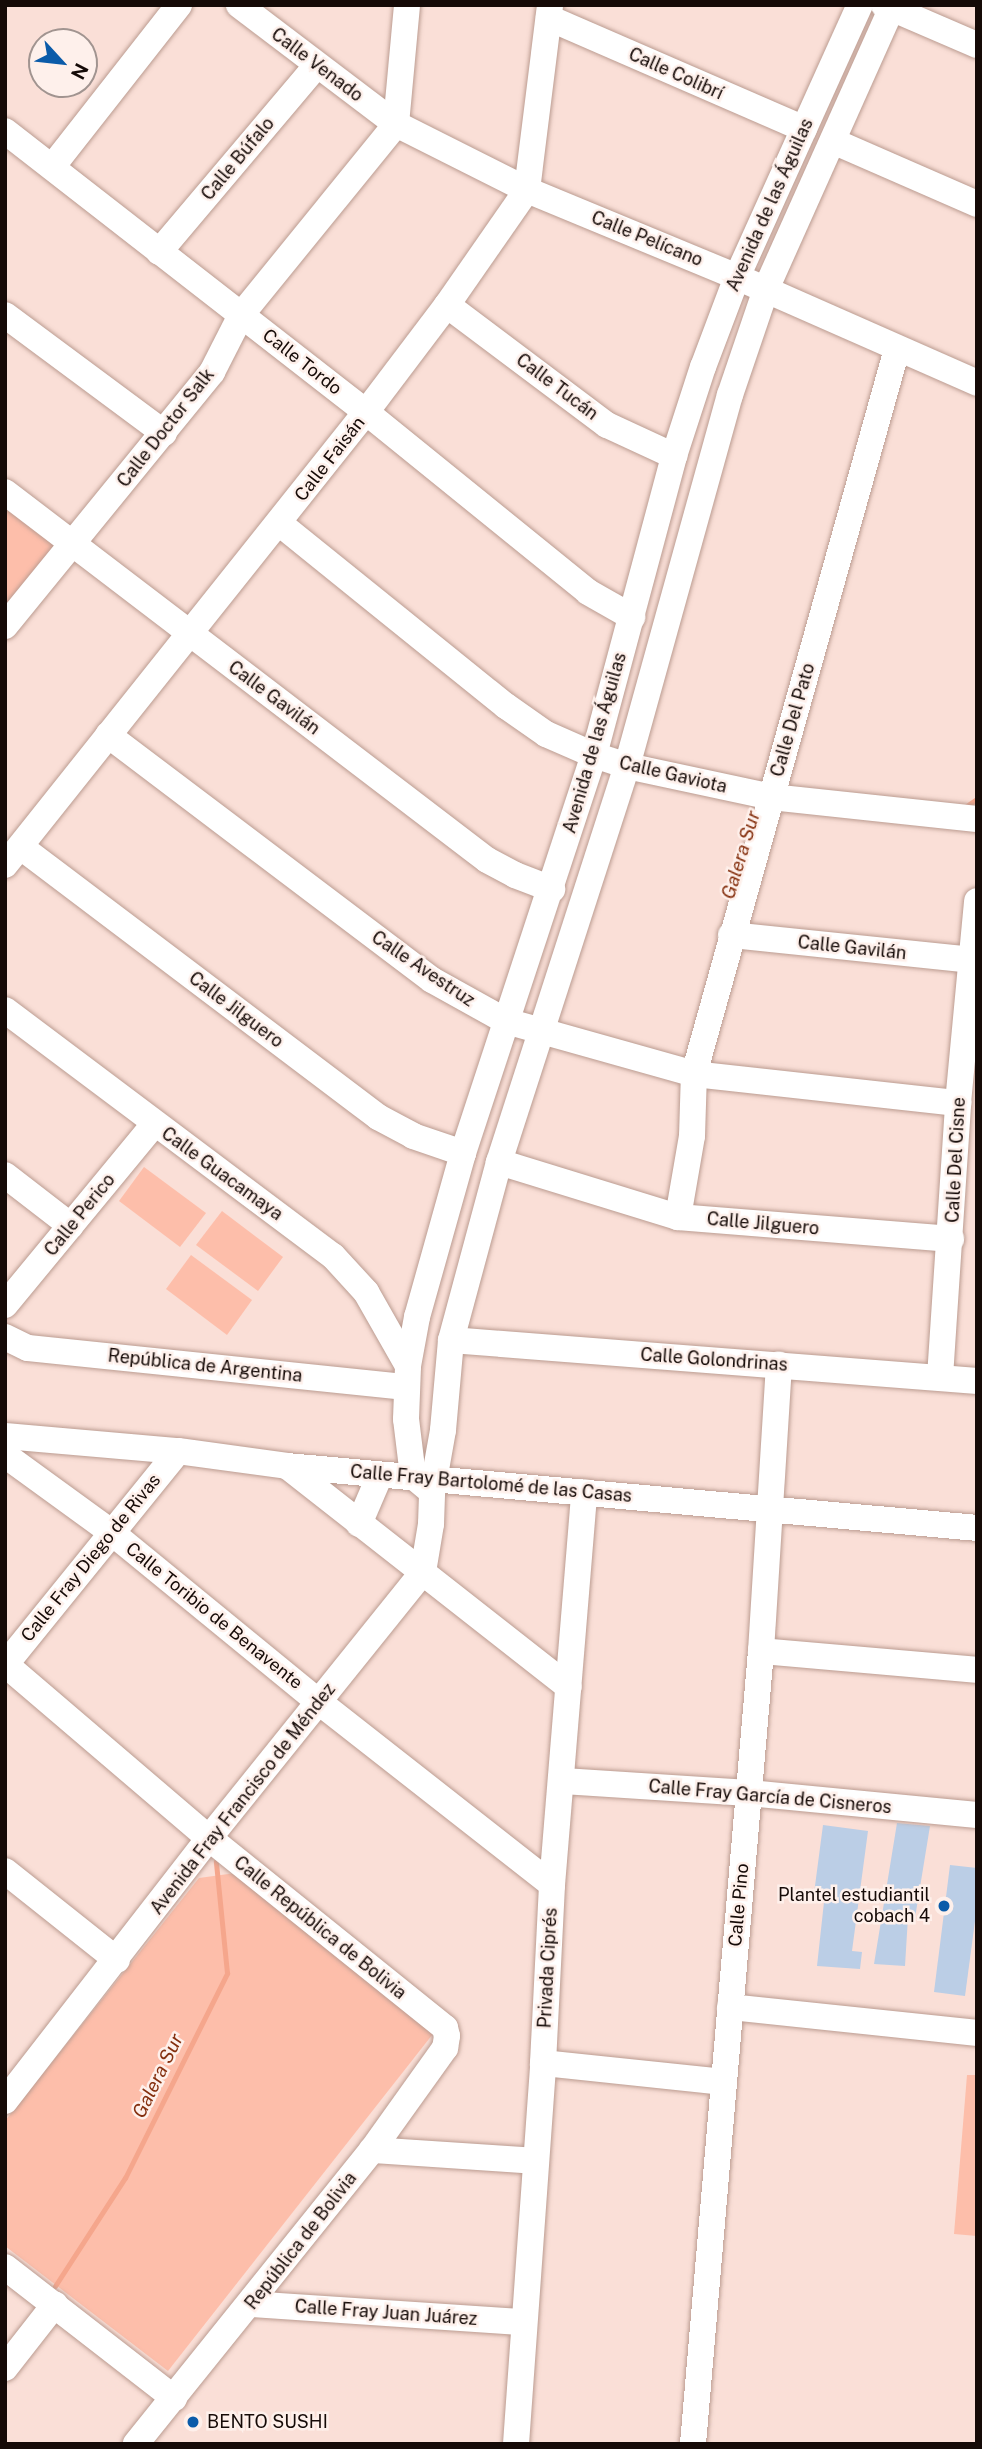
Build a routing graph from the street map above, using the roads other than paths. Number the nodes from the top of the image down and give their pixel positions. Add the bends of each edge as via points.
1 (179, 5) edge
2 (239, 5) edge
3 (407, 5) edge
4 (860, 5) edge
5 (889, 6) edge
6 (549, 12) edge
7 (977, 45) edge
8 (316, 66) junction
9 (396, 124) junction
10 (804, 129) junction
11 (5, 131) edge
12 (833, 141) junction
13 (52, 167) junction
14 (527, 190) junction
15 (977, 204) edge
16 (159, 252) junction
17 (737, 277) junction
18 (766, 289) junction
19 (447, 305) junction
20 (5, 315) edge
21 (241, 315) junction
22 (897, 349) junction
23 (977, 383) edge
24 (366, 412) junction
25 (164, 433) junction
26 (674, 456) junction
27 (5, 492) edge
28 (279, 523) junction
29 (72, 544) junction
30 (632, 617) junction
31 (5, 626) edge
32 (190, 634) junction
33 (108, 735) junction
34 (594, 755) junction
35 (627, 766) junction
36 (771, 797) junction
37 (977, 819) edge
38 (13, 856) edge
39 (552, 889) junction
40 (977, 901) edge
41 (731, 935) junction
42 (972, 960) junction
43 (5, 1010) edge
44 (506, 1021) junction
45 (542, 1034) junction
46 (694, 1074) junction
47 (958, 1103) junction
48 (154, 1124) junction
49 (463, 1153) junction
50 (499, 1162) junction
51 (5, 1175) edge
52 (678, 1217) junction
53 (71, 1226) junction
54 (951, 1239) junction
55 (5, 1305) edge
56 (5, 1337) edge
57 (451, 1340) junction
58 (779, 1365) junction
59 (407, 1377) junction
60 (940, 1377) junction
61 (977, 1381) edge
62 (5, 1436) edge
63 (178, 1451) junction
64 (5, 1455) edge
65 (287, 1466) junction
66 (380, 1475) junction
67 (426, 1482) junction
68 (584, 1492) junction
69 (769, 1509) junction
70 (359, 1524) junction
71 (977, 1528) edge
72 (111, 1532) junction
73 (423, 1572) junction
74 (761, 1651) junction
75 (5, 1664) edge
76 (977, 1670) edge
77 (569, 1687) junction
78 (318, 1702) junction
79 (563, 1781) junction
80 (749, 1793) junction
81 (977, 1815) edge
82 (209, 1838) junction
83 (5, 1871) edge
84 (552, 1885) junction
85 (117, 1960) junction
86 (730, 2007) junction
87 (444, 2028) joint
88 (977, 2033) edge
89 (543, 2063) junction
90 (13, 2074) edge
91 (723, 2082) junction
92 (5, 2101) edge
93 (372, 2150) junction
94 (536, 2161) junction
95 (5, 2267) edge
96 (55, 2304) junction
97 (250, 2304) junction
98 (522, 2322) junction
99 (5, 2368) edge
100 (174, 2398) junction
101 (136, 2444) edge
102 (516, 2444) edge
103 (693, 2444) edge

1 - 13 street
2 - 8 street, Calle Venado
3 - 9 street
4 - 10 street, Avenida de las Águilas
5 - 7 street
5 - 12 street, Avenida de las Águilas
6 - 10 street, Calle Colibrí
6 - 14 street, Calle Faisán
8 - 9 street, Calle Venado
8 - 16 street, Calle Búfalo
9 - 14 street, Calle Pelícano
9 - 21 street, Calle Doctor Salk
10 - 17 street, Avenida de las Águilas
11 - 13 street, Calle Tordo
12 - 15 street
12 - 18 street, Avenida de las Águilas
13 - 16 street, Calle Tordo
14 - 17 street, Calle Pelícano
14 - 19 street, Calle Faisán
16 - 21 street, Calle Tordo
17 - 18 street, Calle Pelícano
17 - 26 street, Avenida de las Águilas
18 - 22 street, Calle Pelícano
18 - 35 street, Avenida de las Águilas via 730,395
19 - 24 street, Calle Faisán
19 - 26 street, Calle Tucán via 607,425
20 - 25 street
21 - 24 street, Calle Tordo
21 - 25 street, Calle Doctor Salk via 212,372
22 - 23 street, Calle Pelícano
22 - 36 street, Calle Del Pato
24 - 28 street, Calle Faisán
24 - 30 street, Calle Tordo via 588,592
25 - 29 street, Calle Doctor Salk
26 - 30 street, Avenida de las Águilas
27 - 29 street, Calle Gavilán
28 - 32 street, Calle Faisán
28 - 34 street, Calle Gaviota via 506,706 546,734
29 - 31 street, Calle Doctor Salk
29 - 32 street, Calle Gavilán
30 - 34 street, Avenida de las Águilas
32 - 33 street, Calle Faisán
32 - 39 street, Calle Gavilán via 487,860
33 - 38 street, Calle Faisán
33 - 44 street, Calle Avestruz via 432,980
34 - 35 street, Calle Gaviota
34 - 39 street, Avenida de las Águilas
35 - 36 street, Calle Gaviota
35 - 45 street, Avenida de las Águilas
36 - 37 street, Calle Gaviota
36 - 41 street, Calle Del Pato
38 - 49 street, Calle Jilguero via 377,1117 413,1136
39 - 44 street, Avenida de las Águilas
40 - 42 street, Calle Del Cisne
41 - 42 street, Calle Gavilán
41 - 46 street, Calle Del Pato
42 - 47 street, Calle Del Cisne
43 - 48 street, Calle Guacamaya
44 - 45 street, Calle Avestruz
44 - 49 street, Avenida de las Águilas
45 - 46 street, Calle Avestruz
45 - 50 street, Avenida de las Águilas
46 - 47 street, Calle Avestruz
46 - 52 street, Calle Del Pato via 691,1136
47 - 54 street, Calle Del Cisne
48 - 53 street, Calle Perico
48 - 59 street, Calle Guacamaya via 333,1256 366,1292
49 - 59 street, Avenida de las Águilas via 417,1317
50 - 52 street, Calle Jilguero
50 - 57 street, Avenida de las Águilas
51 - 53 street
52 - 54 street, Calle Jilguero
53 - 55 street, Calle Perico
54 - 60 street, Calle Del Cisne
56 - 59 street, República de Argentina via 29,1348
57 - 58 street, Calle Golondrinas
57 - 67 street, Avenida de las Águilas
58 - 60 street, Calle Golondrinas
58 - 69 street, Calle Pino
59 - 67 street, Avenida de las Águilas
60 - 61 street, Calle Golondrinas
62 - 63 street, Calle Fray Bartolomé de las Casas
63 - 65 street, Calle Fray Bartolomé de las Casas
63 - 72 street, Calle Fray Diego de Rivas
64 - 72 street, Calle Toribio de Benavente
65 - 66 street, Calle Fray Bartolomé de las Casas
65 - 70 street
66 - 67 street, Calle Fray Bartolomé de las Casas
66 - 70 street
67 - 68 street, Calle Fray Bartolomé de las Casas
67 - 73 street, Avenida Fray Francisco de Méndez via 432,1524
68 - 69 street, Calle Fray Bartolomé de las Casas
68 - 77 street, Privada Ciprés
69 - 71 street, Calle Fray Bartolomé de las Casas
69 - 74 street, Calle Pino
70 - 73 street
72 - 75 street, Calle Fray Diego de Rivas
72 - 78 street, Calle Toribio de Benavente
73 - 77 street
73 - 78 street, Avenida Fray Francisco de Méndez
74 - 76 street
74 - 80 street, Calle Pino
75 - 82 street, Calle República de Bolivia
77 - 79 street, Privada Ciprés
78 - 82 street, Avenida Fray Francisco de Méndez
78 - 84 street, Calle Toribio de Benavente
79 - 80 street, Calle Fray García de Cisneros
79 - 84 street, Privada Ciprés
80 - 81 street, Calle Fray García de Cisneros
80 - 86 street, Calle Pino
82 - 85 street, Avenida Fray Francisco de Méndez
82 - 87 street, Calle República de Bolivia
83 - 85 street
84 - 89 street, Privada Ciprés
85 - 90 street, Avenida Fray Francisco de Méndez
86 - 88 street
86 - 91 street, Calle Pino
87 - 93 street, República de Bolivia via 445,2048
89 - 91 street
89 - 94 street, Privada Ciprés
90 - 92 street, Avenida Fray Francisco de Méndez
91 - 103 street, Calle Pino
93 - 94 street
93 - 97 street, República de Bolivia
94 - 98 street, Privada Ciprés
95 - 96 street
96 - 99 street
96 - 100 street
97 - 98 street, Calle Fray Juan Juárez
97 - 100 street, República de Bolivia
98 - 102 street, Privada Ciprés
100 - 101 street, República de Bolivia

